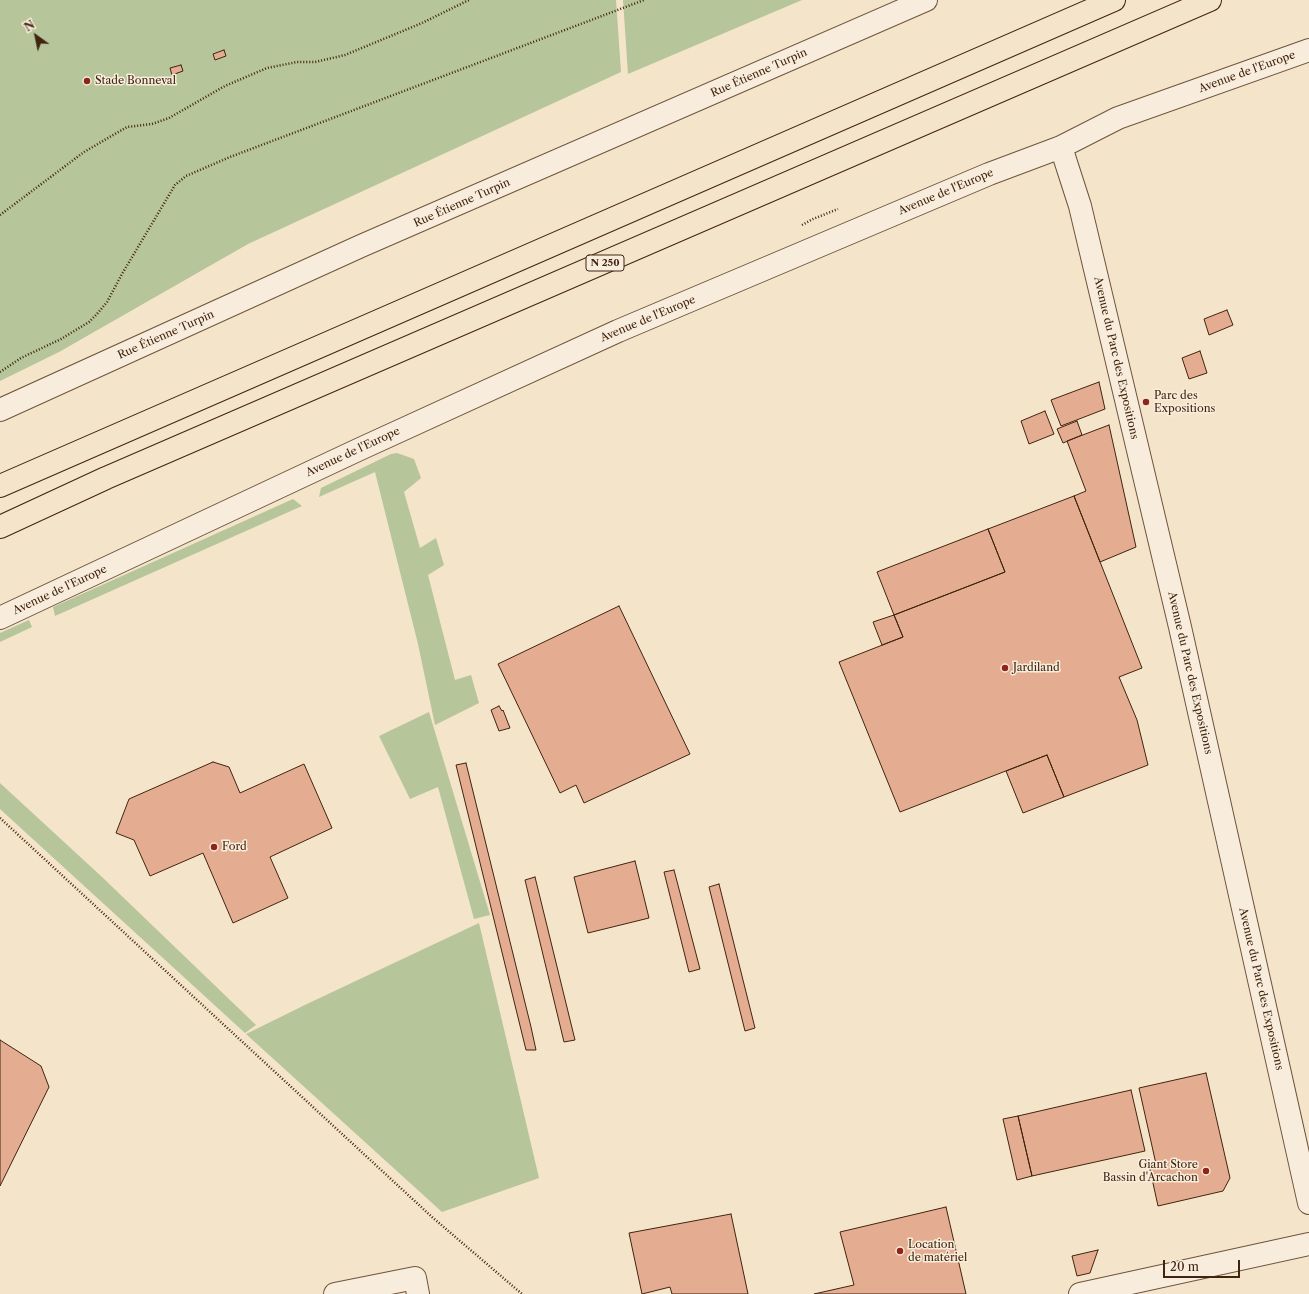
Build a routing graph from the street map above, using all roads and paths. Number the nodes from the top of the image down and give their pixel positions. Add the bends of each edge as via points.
1 (469, 0) edge
2 (644, 0) edge
3 (926, 0) edge
4 (1114, 0) edge
5 (1210, 0) edge
6 (1309, 50) edge
7 (1061, 146) junction
8 (0, 215) edge
9 (0, 372) edge
10 (0, 410) edge
11 (0, 486) edge
12 (0, 527) edge
13 (0, 618) edge
14 (0, 818) edge
15 (1309, 1203) edge
16 (1309, 1244) edge
17 (335, 1294) edge
18 (418, 1294) edge
19 (522, 1294) edge
20 (1080, 1294) edge

1 - 8 path via 422,23 345,54 315,62 297,62 267,68 225,86 169,118 152,124 127,127 84,152
2 - 9 path via 186,176 175,185 107,302 97,314 89,322 61,339 20,358
3 - 10 street, Rue Étienne Turpin via 361,246
4 - 11 highway
5 - 12 highway, N 250 via 114,475
6 - 7 street, Avenue de l'Europe via 1118,118
7 - 13 street, Avenue de l'Europe via 618,331
7 - 15 street, Avenue du Parc des Expositions via 1080,206 1178,619
14 - 19 path via 432,1217
16 - 20 street
17 - 18 street via 415,1278

